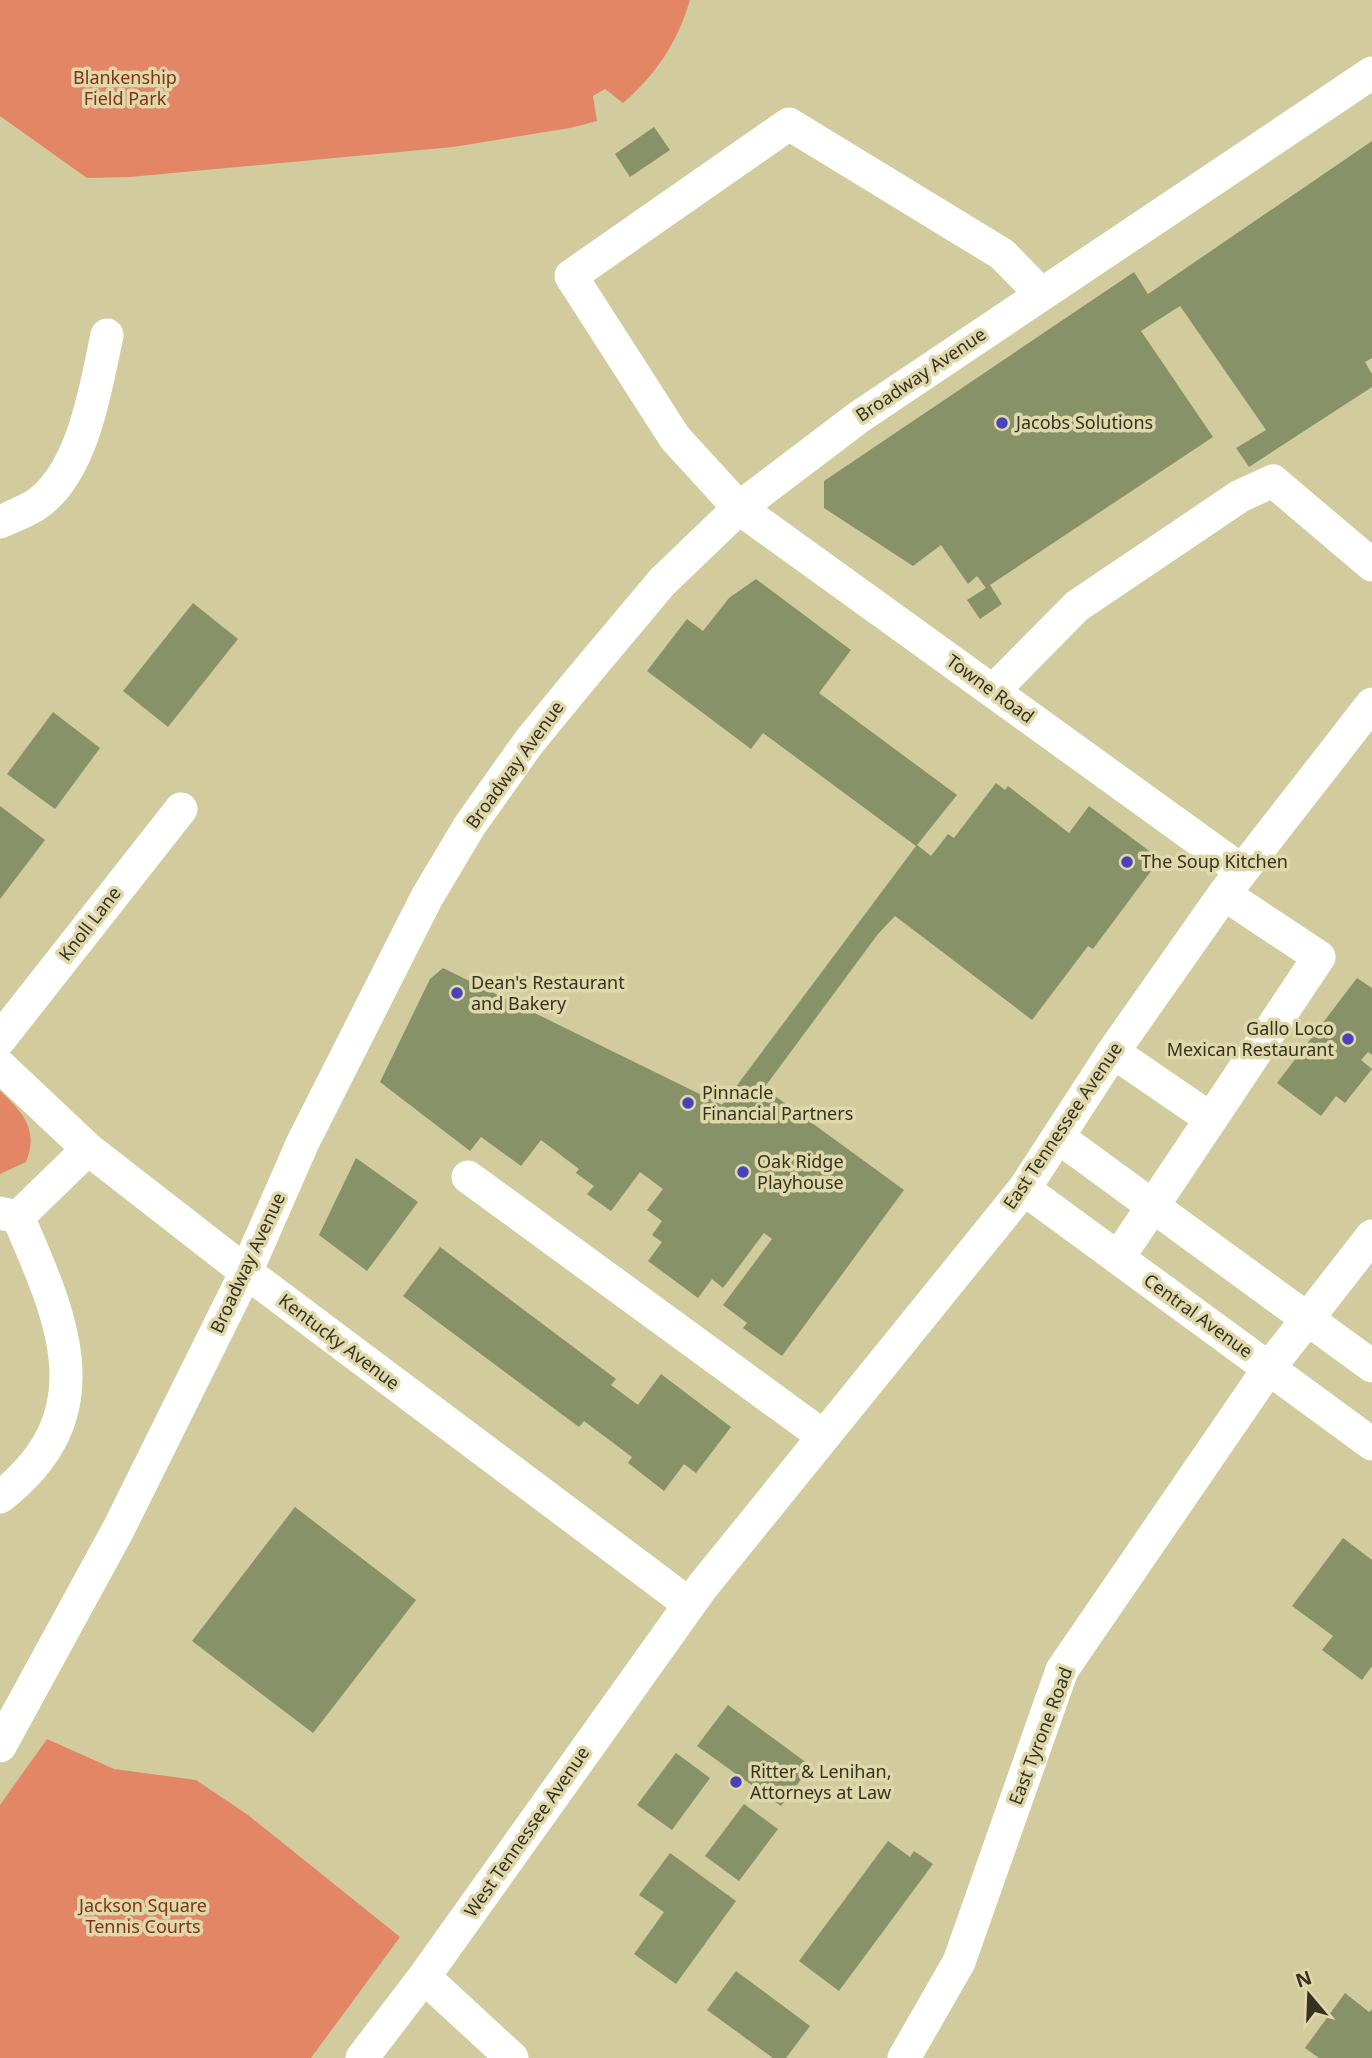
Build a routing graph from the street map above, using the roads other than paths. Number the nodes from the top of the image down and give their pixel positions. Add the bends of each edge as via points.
1 (1372, 74) edge
2 (1041, 294) junction
3 (107, 335) dead end
4 (1253, 489) junction
5 (739, 508) junction
6 (0, 522) edge
7 (1372, 565) edge
8 (1372, 591) edge
9 (993, 691) junction
10 (1372, 704) edge
11 (181, 809) dead end
12 (1233, 882) junction
13 (0, 1039) edge
14 (1113, 1052) junction
15 (0, 1066) edge
16 (1211, 1119) junction
17 (1058, 1137) junction
18 (88, 1149) junction
19 (468, 1177) dead end
20 (1024, 1189) junction
21 (1154, 1206) junction
22 (9, 1215) edge
23 (1372, 1236) edge
24 (1118, 1258) junction
25 (246, 1272) junction
26 (1307, 1318) junction
27 (1372, 1366) edge
28 (1269, 1368) junction
29 (823, 1436) junction
30 (1372, 1444) edge
31 (0, 1497) edge
32 (689, 1604) junction
33 (0, 1745) edge
34 (424, 1977) junction
35 (362, 2058) edge
36 (512, 2058) edge
37 (904, 2058) edge

1 - 2 street, Broadway Avenue
2 - 5 street, Broadway Avenue via 859,417
2 - 5 street, Towne Road via 1002,254 789,124 571,275 675,438
3 - 6 street via 82,440 56,484 36,505
4 - 7 street via 1273,481
4 - 8 street
4 - 9 street via 1077,606
5 - 9 street, Towne Road
5 - 25 street, Broadway Avenue via 662,582 529,742 470,825 379,988 303,1142
9 - 12 street, Towne Road
10 - 12 street, East Tennessee Avenue
11 - 13 street, Knoll Lane
12 - 14 street, East Tennessee Avenue
12 - 16 street, Towne Road via 1319,957
14 - 16 street
14 - 17 street, East Tennessee Avenue
15 - 18 street, Kentucky Avenue
16 - 21 street
17 - 20 street, East Tennessee Avenue
17 - 21 street
18 - 22 street
18 - 25 street, Kentucky Avenue
19 - 29 street
20 - 24 street, Central Avenue
20 - 29 street, East Tennessee Avenue
21 - 24 street
21 - 26 street
22 - 31 street via 50,1290 65,1362 65,1399 58,1429 43,1453 22,1480
23 - 26 street, East Tyrone Road
24 - 28 street, Central Avenue
25 - 32 street, Kentucky Avenue
25 - 33 street, Broadway Avenue via 118,1530
26 - 27 street
26 - 28 street, East Tyrone Road
28 - 30 street, Central Avenue
28 - 37 street, East Tyrone Road via 1062,1670 959,1962
29 - 32 street, East Tennessee Avenue
32 - 34 street, West Tennessee Avenue
34 - 35 street, West Tennessee Avenue
34 - 36 street

